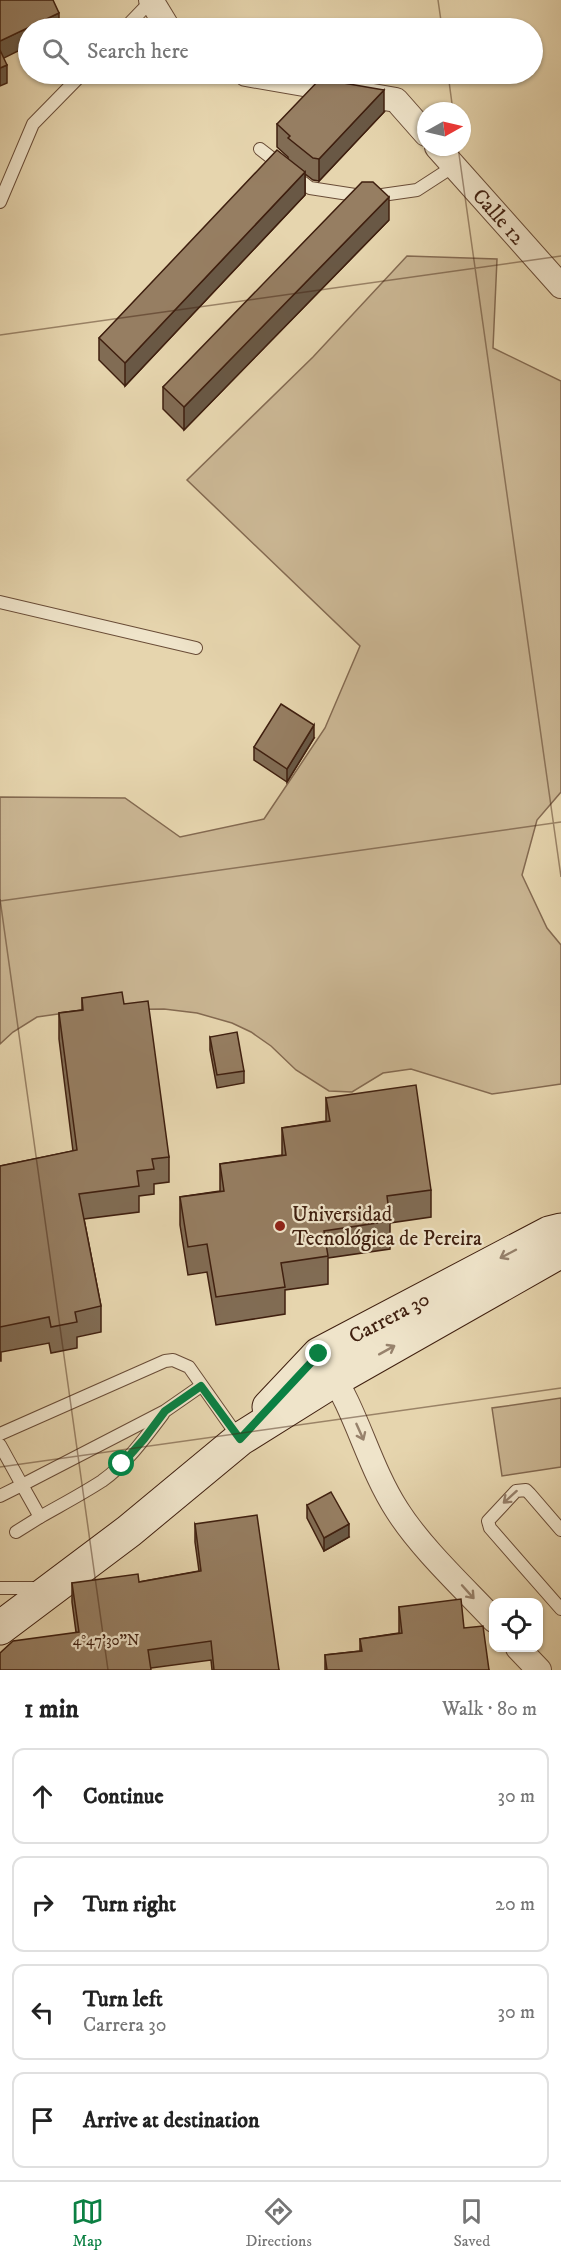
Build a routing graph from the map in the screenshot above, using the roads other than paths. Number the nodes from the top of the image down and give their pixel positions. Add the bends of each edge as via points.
1 (151, 1) edge
2 (135, 18) edge
3 (162, 18) edge
4 (72, 84) edge
5 (304, 84) edge
6 (417, 124) edge
7 (260, 148) dead end
8 (445, 156) edge
9 (454, 166) junction
10 (0, 202) edge
11 (561, 286) edge
12 (0, 602) edge
13 (196, 648) dead end
14 (561, 1230) edge
15 (561, 1251) edge
16 (327, 1367) junction
17 (201, 1386) junction
18 (165, 1411) junction
19 (0, 1434) edge
20 (240, 1439) junction
21 (0, 1445) edge
22 (22, 1485) junction
23 (0, 1496) edge
24 (40, 1517) junction
25 (561, 1530) edge
26 (16, 1532) dead end
27 (0, 1588) edge
28 (53, 1588) junction
29 (561, 1609) edge
30 (489, 1615) edge
31 (0, 1628) edge
32 (523, 1652) edge
33 (539, 1670) edge

1 - 2 lane
1 - 3 street
4 - 10 lane via 33,124
5 - 6 street via 396,100
7 - 9 lane via 310,188 368,197 417,190
8 - 9 street, Calle 12
9 - 11 street, Calle 12
12 - 13 lane
14 -> 16 street, Carrera 30 via 549,1233
16 -> 15 street, Carrera 30
16 - 20 street, Carrera 30
16 -> 30 street via 396,1509
17 - 18 lane
17 - 19 lane via 182,1362 165,1361
17 - 20 lane
18 - 22 lane
18 - 24 lane via 122,1464 103,1480
20 - 28 street, Carrera 30
21 - 22 lane
22 - 23 lane
22 - 24 lane
24 - 26 lane
25 -> 29 lane via 530,1494 521,1490 488,1521
27 - 28 lane
28 - 31 street, Carrera 30
32 - 33 street

